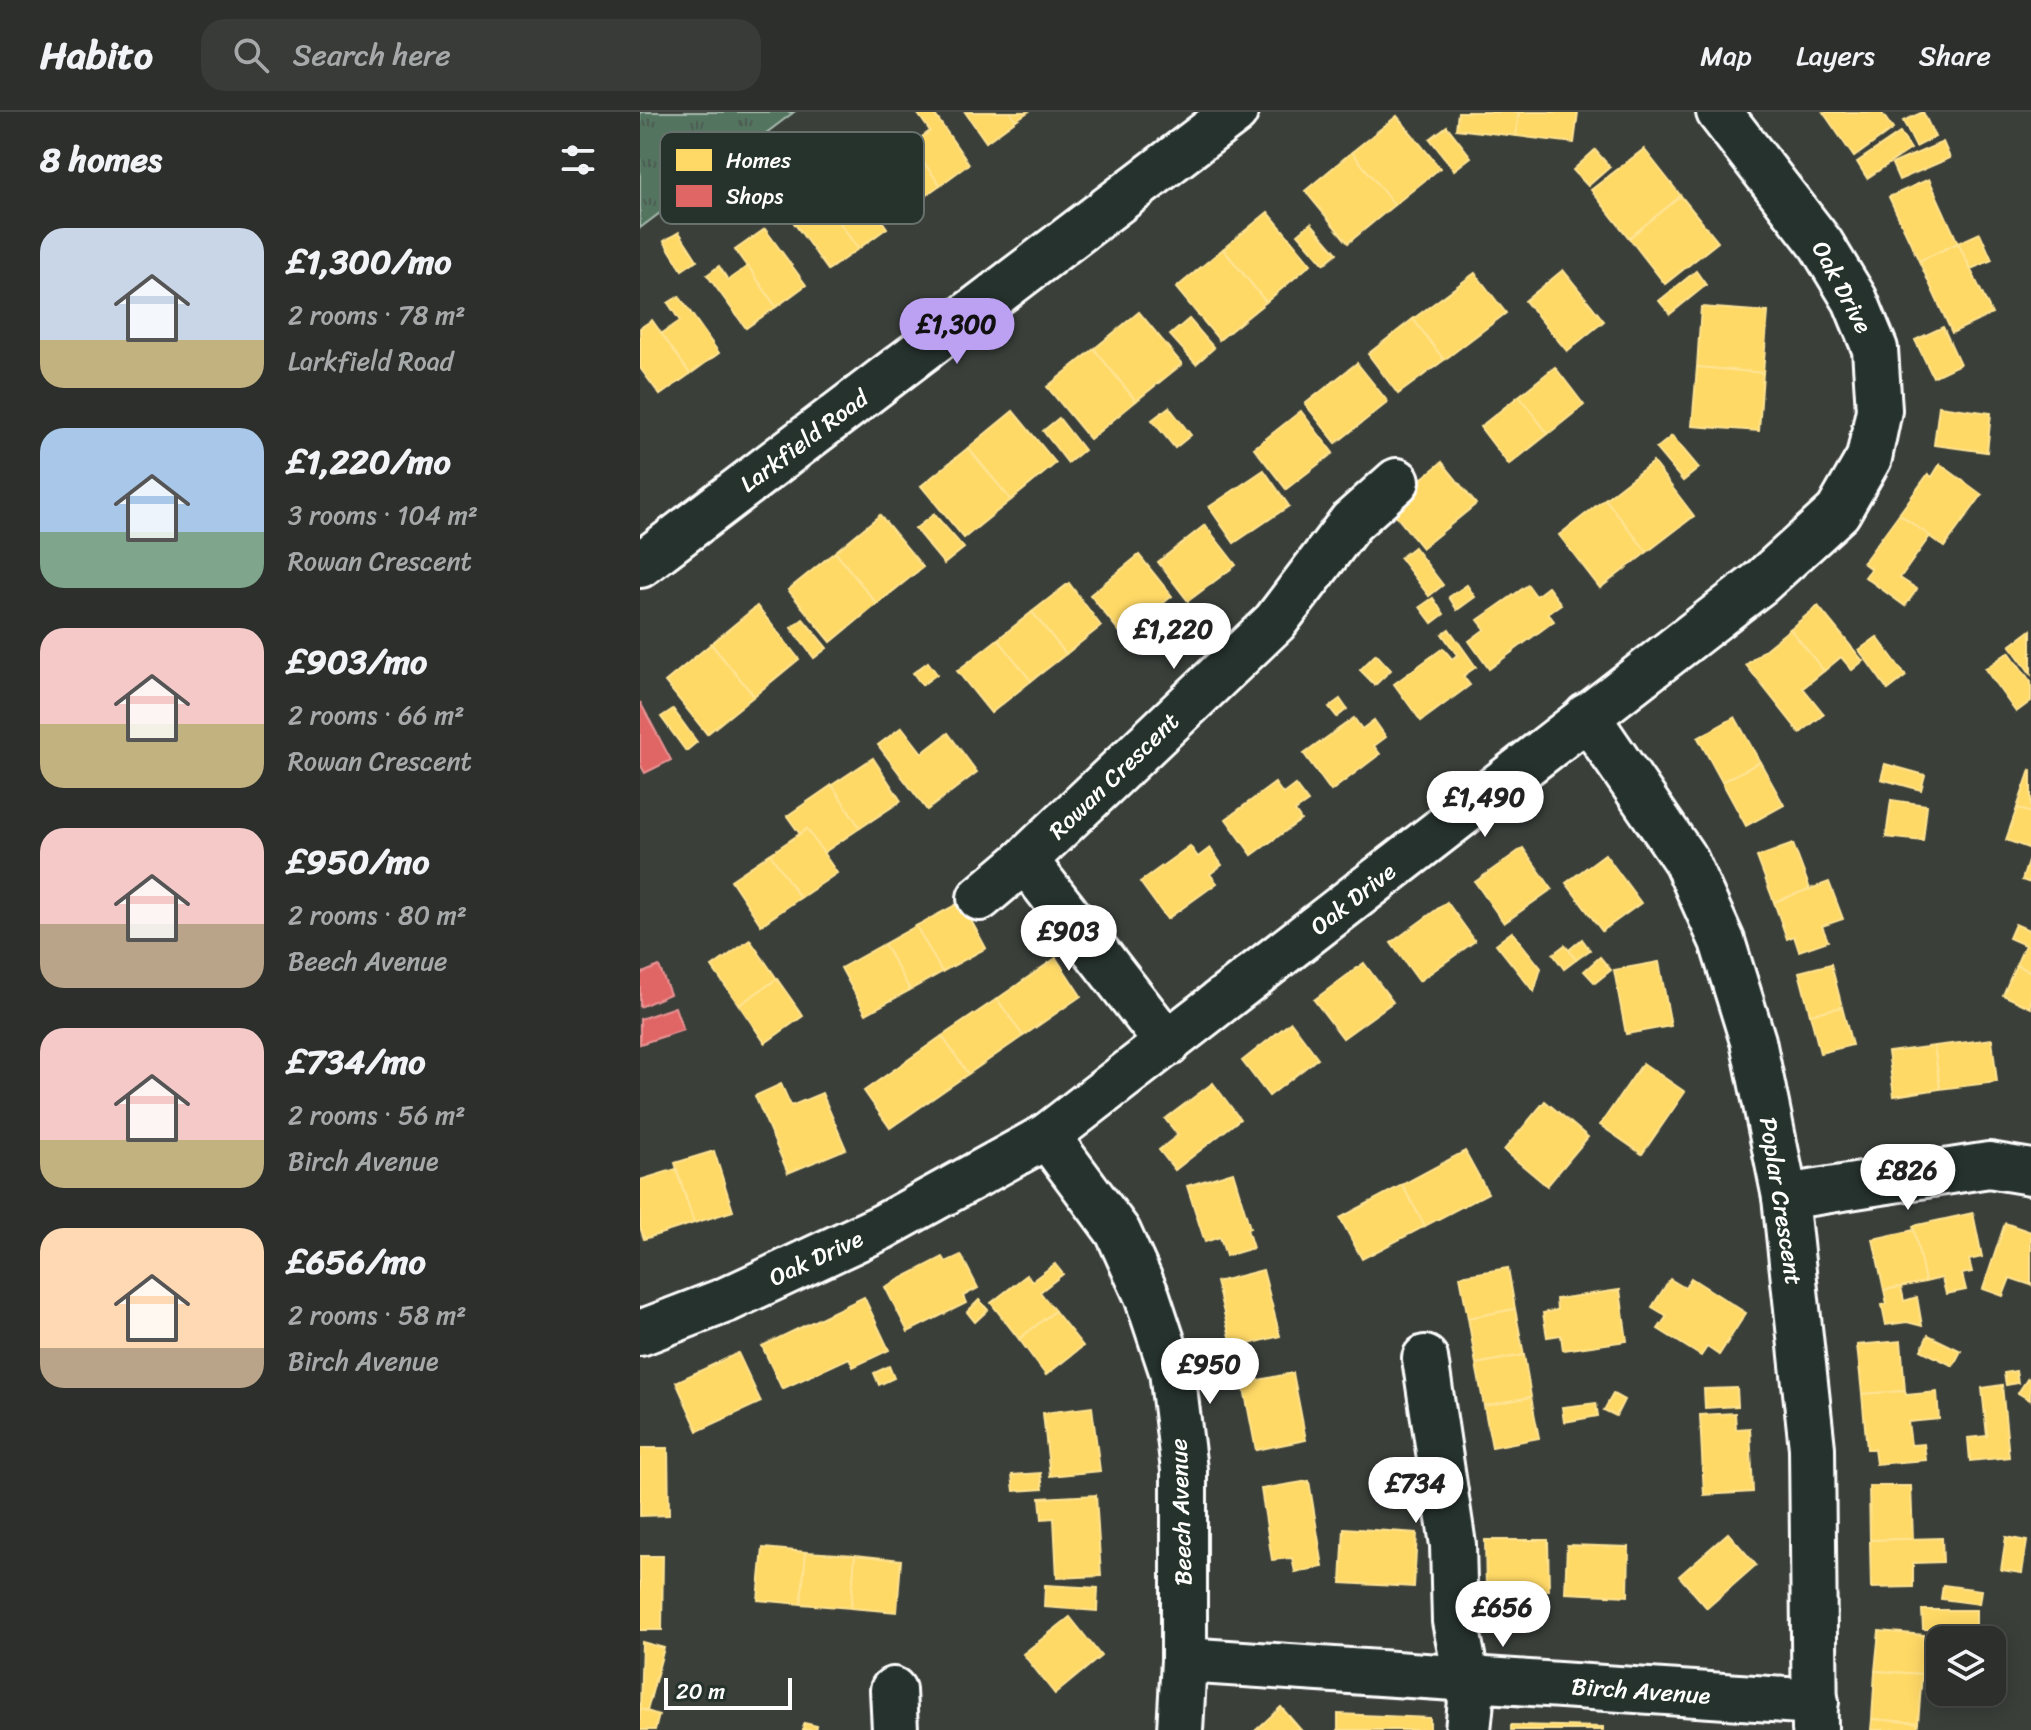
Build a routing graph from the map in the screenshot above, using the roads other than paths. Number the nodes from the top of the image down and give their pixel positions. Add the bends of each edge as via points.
1 (1235, 112) edge
2 (1719, 112) edge
3 (1397, 481) dead end
4 (640, 565) edge
5 (1587, 716) junction
6 (1025, 860) junction
7 (980, 898) dead end
8 (1168, 1044) junction
9 (1047, 1136) junction
10 (2031, 1172) edge
11 (1785, 1197) junction
12 (640, 1333) edge
13 (1425, 1358) dead end
14 (1184, 1660) junction
15 (1467, 1680) junction
16 (1815, 1716) edge
17 (1180, 1730) edge
18 (1468, 1730) edge

1 - 4 street, Larkfield Road
2 - 5 street, Oak Drive via 1821,244 1855,300 1875,349 1879,410 1869,458 1838,512 1760,583
3 - 6 street, Rowan Crescent via 1351,522 1275,622
5 - 8 street, Oak Drive
5 - 11 street, Poplar Crescent via 1686,861 1722,941 1753,1041
6 - 7 street, Rowan Crescent
6 - 8 street
8 - 9 street, Oak Drive
9 - 12 street, Oak Drive via 882,1227 726,1300
9 - 14 street, Beech Avenue via 1118,1232 1172,1371 1184,1470
10 - 11 street via 1989,1165
11 - 16 street, Poplar Crescent via 1812,1448
13 - 15 street via 1453,1545 1455,1621
14 - 15 street, Birch Avenue
14 - 17 street, Beech Avenue
15 - 16 street, Birch Avenue
15 - 18 street

